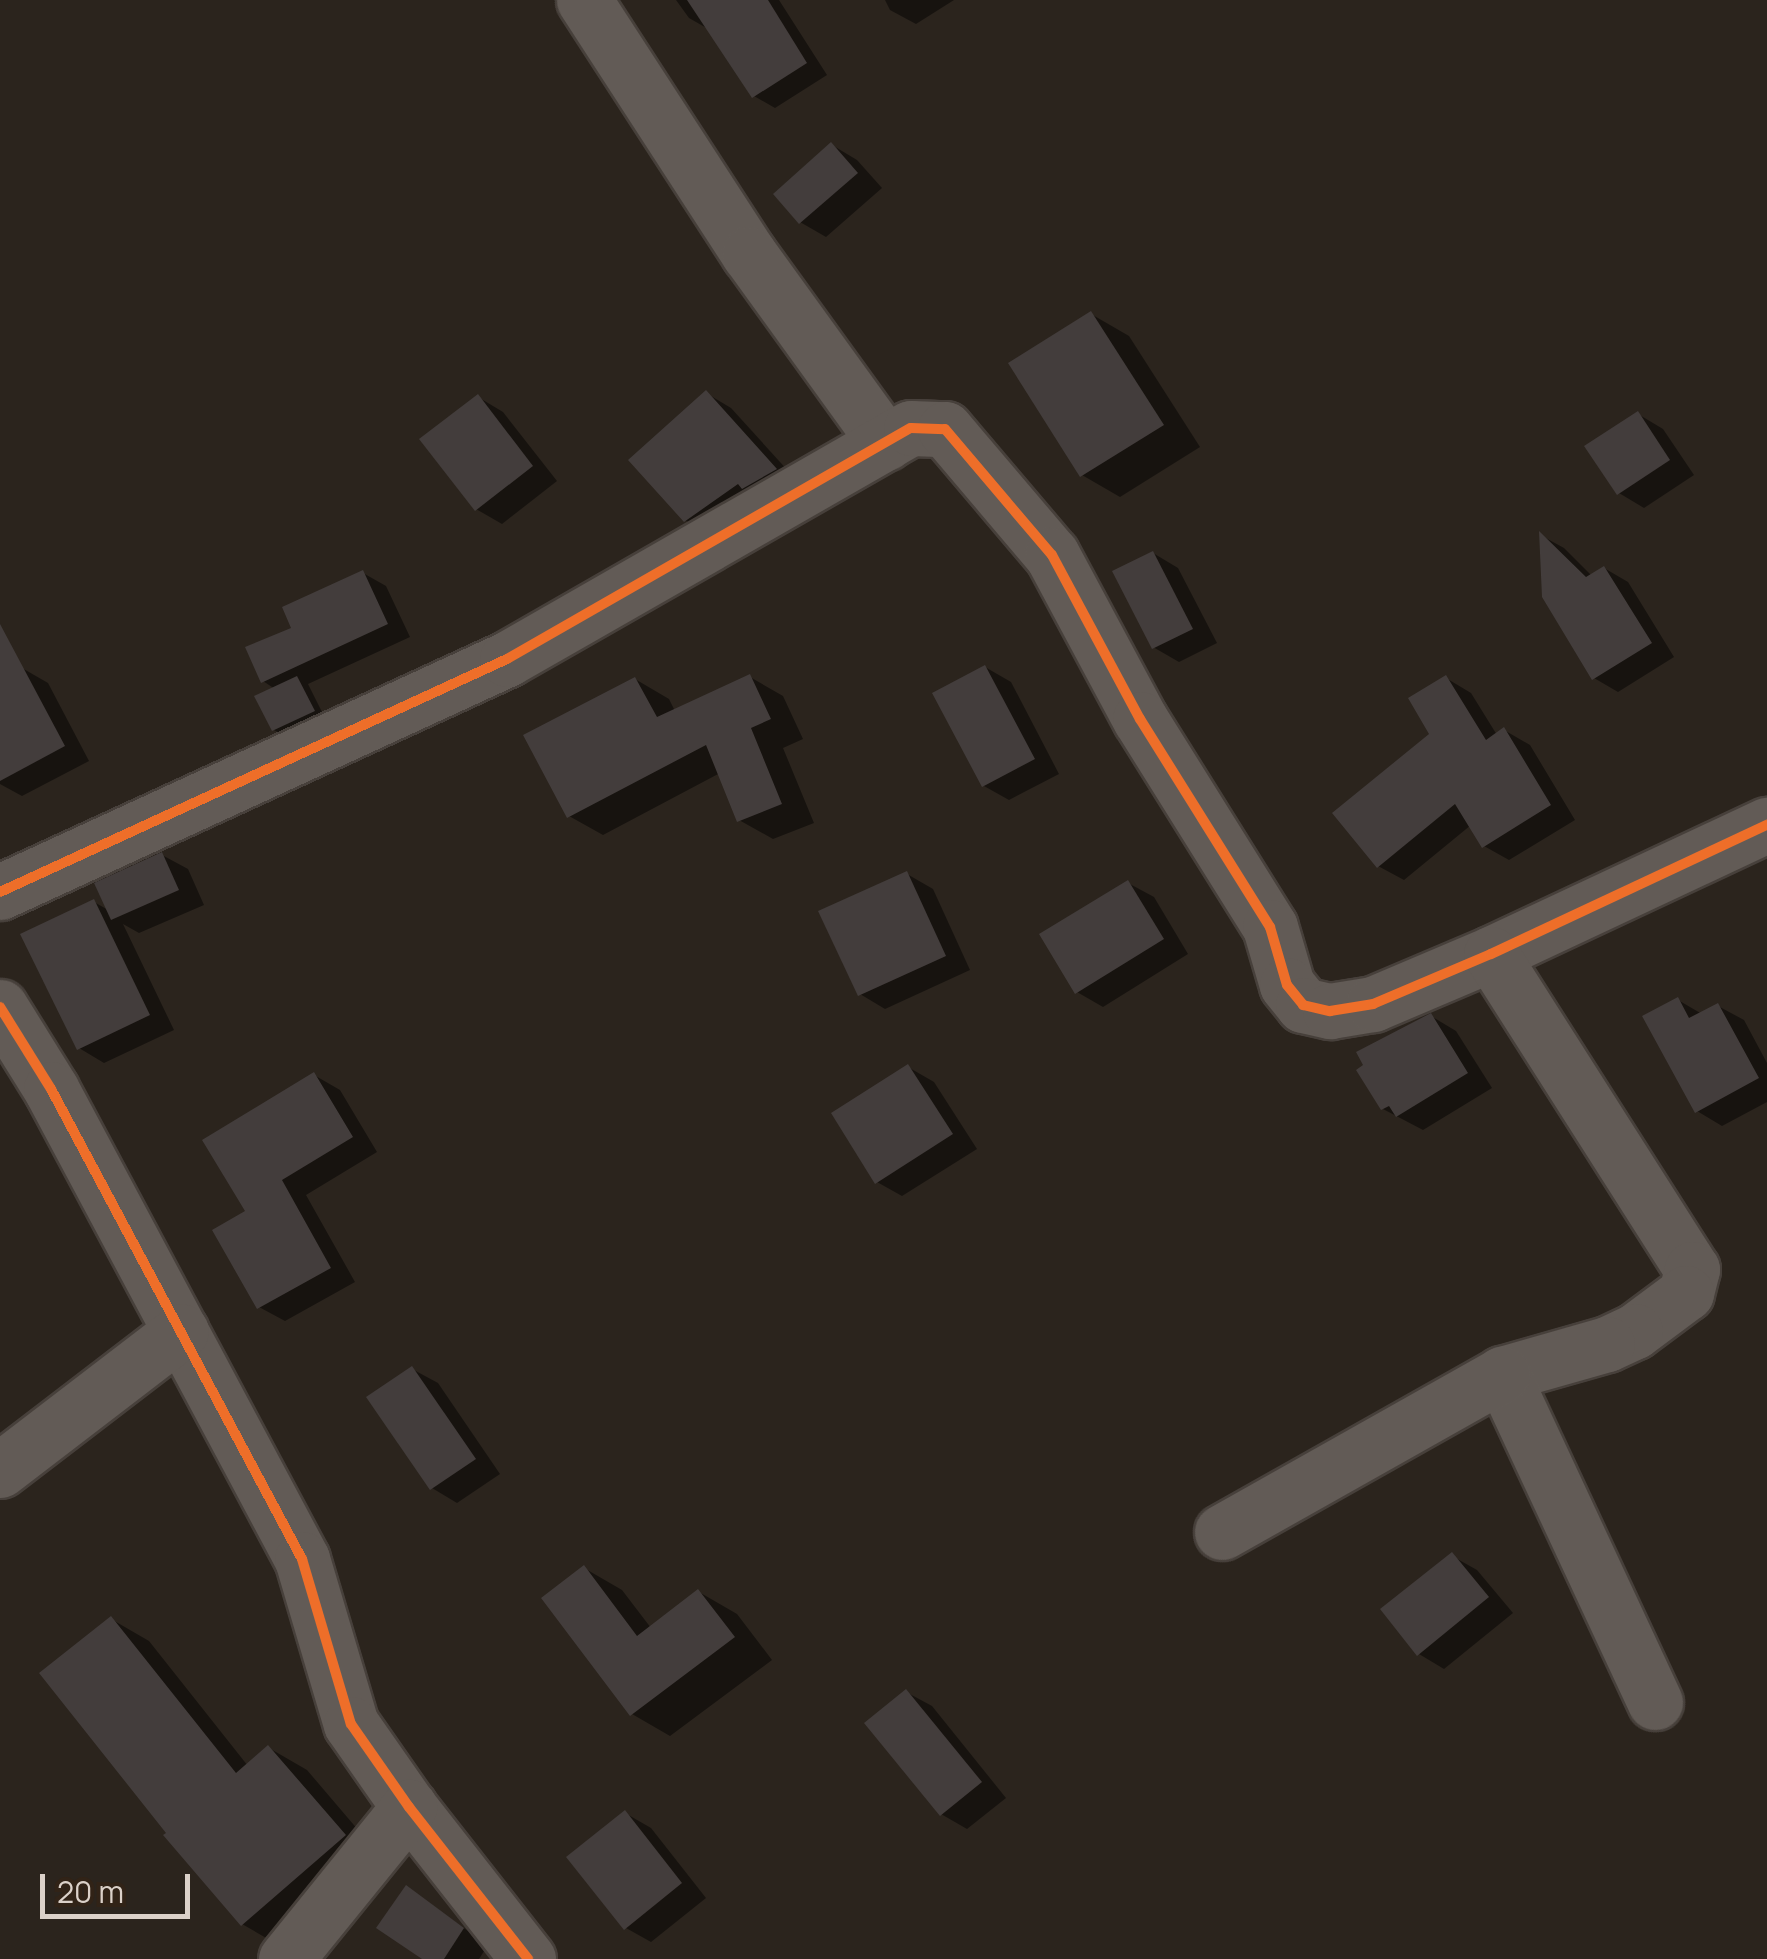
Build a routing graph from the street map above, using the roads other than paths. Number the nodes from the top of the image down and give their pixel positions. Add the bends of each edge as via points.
1 (584, 0) edge
2 (886, 443) junction
3 (1767, 824) edge
4 (0, 892) edge
5 (1490, 954) junction
6 (0, 1007) edge
7 (182, 1331) junction
8 (1502, 1374) junction
9 (0, 1470) edge
10 (1222, 1532) dead end
11 (1656, 1702) dead end
12 (409, 1808) junction
13 (286, 1959) edge
14 (528, 1959) edge

1 - 2 street via 749,254
2 - 4 street via 507,660
2 - 5 street via 912,428 945,429 1052,555 1140,719 1270,928 1287,985 1303,1005 1330,1011 1373,1004
3 - 5 street
5 - 8 street via 1692,1269 1686,1293 1635,1331
6 - 7 street
7 - 9 street
7 - 12 street via 302,1559 351,1724
8 - 10 street
8 - 11 street
12 - 13 street
12 - 14 street

